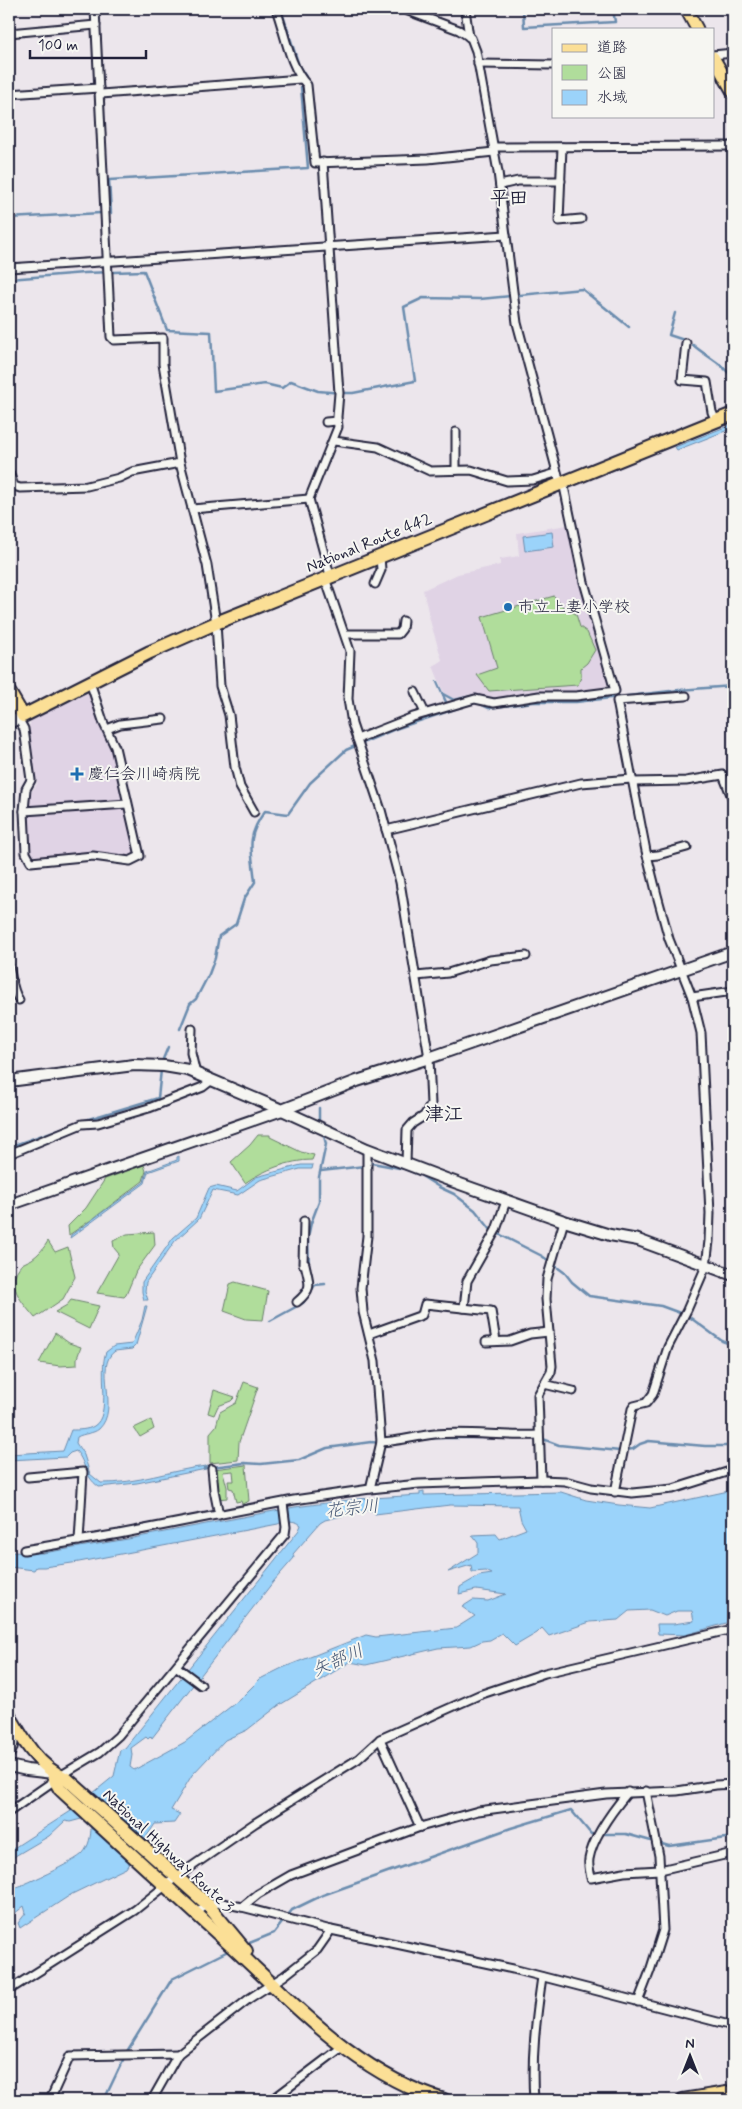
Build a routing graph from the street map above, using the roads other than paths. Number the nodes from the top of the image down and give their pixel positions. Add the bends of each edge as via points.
1 (96, 9) edge
2 (276, 9) edge
3 (403, 9) edge
4 (465, 9) edge
5 (686, 9) edge
6 (96, 25) junction
7 (696, 28) edge
8 (9, 33) edge
9 (469, 37) junction
10 (733, 52) edge
11 (714, 56) edge
12 (714, 58) edge
13 (478, 64) junction
14 (552, 64) edge
15 (301, 79) junction
16 (100, 91) junction
17 (733, 92) edge
18 (9, 94) edge
19 (562, 146) junction
20 (733, 146) edge
21 (494, 149) junction
22 (323, 162) junction
23 (560, 181) junction
24 (500, 185) junction
25 (581, 219) dead end
26 (506, 235) junction
27 (330, 247) junction
28 (108, 262) junction
29 (9, 268) edge
30 (686, 343) dead end
31 (733, 414) edge
32 (338, 421) junction
33 (716, 421) junction
34 (326, 422) dead end
35 (456, 432) dead end
36 (334, 441) junction
37 (180, 463) junction
38 (456, 470) junction
39 (9, 472) edge
40 (560, 480) junction
41 (11, 485) edge
42 (309, 499) junction
43 (192, 509) junction
44 (380, 556) junction
45 (328, 576) junction
46 (375, 584) dead end
47 (402, 621) dead end
48 (216, 623) junction
49 (346, 634) junction
50 (90, 682) junction
51 (9, 692) edge
52 (415, 692) dead end
53 (686, 696) dead end
54 (425, 714) junction
55 (16, 719) edge
56 (163, 719) dead end
57 (107, 729) junction
58 (358, 743) junction
59 (632, 781) junction
60 (733, 800) edge
61 (127, 804) junction
62 (24, 812) junction
63 (254, 812) dead end
64 (386, 830) junction
65 (687, 847) dead end
66 (647, 856) junction
67 (733, 952) edge
68 (526, 956) dead end
69 (9, 966) edge
70 (681, 970) junction
71 (416, 976) junction
72 (11, 989) edge
73 (733, 991) edge
74 (692, 997) junction
75 (18, 1000) dead end
76 (192, 1029) dead end
77 (429, 1058) junction
78 (196, 1074) junction
79 (212, 1080) junction
80 (9, 1081) edge
81 (282, 1110) junction
82 (367, 1149) junction
83 (9, 1154) edge
84 (406, 1163) junction
85 (506, 1201) junction
86 (9, 1205) edge
87 (304, 1221) dead end
88 (564, 1221) junction
89 (706, 1266) junction
90 (733, 1275) edge
91 (297, 1302) dead end
92 (464, 1308) junction
93 (549, 1332) junction
94 (369, 1334) junction
95 (496, 1341) junction
96 (486, 1342) dead end
97 (544, 1384) junction
98 (572, 1391) dead end
99 (539, 1435) junction
100 (382, 1442) junction
101 (212, 1469) dead end
102 (733, 1470) edge
103 (33, 1475) dead end
104 (540, 1480) junction
105 (370, 1489) junction
106 (615, 1492) junction
107 (282, 1503) junction
108 (219, 1515) junction
109 (79, 1541) junction
110 (24, 1550) dead end
111 (733, 1630) edge
112 (177, 1667) junction
113 (201, 1685) dead end
114 (10, 1717) edge
115 (380, 1739) junction
116 (9, 1753) edge
117 (9, 1766) edge
118 (59, 1780) junction
119 (733, 1784) edge
120 (646, 1791) junction
121 (628, 1792) junction
122 (9, 1812) edge
123 (420, 1827) junction
124 (733, 1853) edge
125 (660, 1870) junction
126 (167, 1879) junction
127 (206, 1904) junction
128 (242, 1907) junction
129 (196, 1914) junction
130 (331, 1930) junction
131 (229, 1937) junction
132 (542, 1977) junction
133 (273, 1984) junction
134 (9, 1990) edge
135 (638, 2002) junction
136 (733, 2026) edge
137 (342, 2046) junction
138 (178, 2054) junction
139 (733, 2092) edge
140 (50, 2100) edge
141 (152, 2100) edge
142 (272, 2100) edge
143 (444, 2100) edge
144 (534, 2100) edge
145 (683, 2100) edge

1 - 6 street
2 - 15 street
3 - 9 street via 459,30
4 - 9 street
5 - 7 main road
6 - 8 street
6 - 16 street
9 - 13 street
10 - 11 street
12 - 17 main road
13 - 14 street
13 - 21 street
15 - 16 street
15 - 22 street via 307,85 315,163
16 - 18 street
16 - 28 street
19 - 20 street
19 - 21 street
19 - 23 street
21 - 22 street via 428,159
21 - 24 street
22 - 27 street
23 - 24 street via 518,181
23 - 25 street via 559,221
24 - 26 street
26 - 27 street
26 - 40 street via 517,323
27 - 28 street
27 - 32 street
28 - 29 street
28 - 37 street via 111,337 114,340 163,338 163,364
30 - 33 street via 682,380 707,382
31 - 33 highway, National Route 442
32 - 34 street
32 - 36 street
33 - 40 highway, National Route 442
35 - 38 street
36 - 38 street via 378,447 430,471
36 - 42 street
37 - 41 street via 132,472 87,486 20,488
37 - 43 street
38 - 40 street via 471,470 507,481
39 - 41 street
40 - 44 highway, National Route 442
40 - 54 street via 584,582 615,691 539,696 494,703 475,699
42 - 43 street
42 - 45 street
43 - 48 street via 207,565
44 - 45 highway, National Route 442
44 - 46 street via 381,570
45 - 48 highway, National Route 442
45 - 49 street
47 - 49 street via 402,630 398,634
48 - 50 highway, National Route 442
48 - 63 street via 220,686 229,715 235,767 240,787
49 - 58 street via 350,651 348,699
50 - 55 highway, National Route 442
50 - 57 street
51 - 55 highway
52 - 54 street
53 - 59 street via 617,701
54 - 58 street
55 - 62 street via 24,728 30,780
56 - 57 street via 120,724
57 - 61 street via 115,747
58 - 64 street
59 - 60 street via 700,780 723,775
59 - 64 street via 582,783
59 - 66 street
61 - 62 street
61 - 62 street via 140,856 130,861 93,856 31,862 26,853
64 - 71 street via 400,882
65 - 66 street
66 - 70 street via 669,939
67 - 70 street
68 - 71 street via 490,960 448,973
69 - 72 street via 13,979
70 - 74 street
70 - 77 street
71 - 77 street
72 - 75 street
73 - 74 street
74 - 89 street via 701,1033 710,1213
76 - 78 street via 191,1053
77 - 81 street via 357,1080
77 - 84 street via 430,1105 424,1116 407,1130
78 - 79 street
78 - 80 street via 161,1066 134,1065
79 - 81 street
79 - 83 street via 203,1087 149,1108 98,1123 82,1124
81 - 82 street
81 - 86 street
82 - 84 street
82 - 94 street via 367,1236 361,1288
84 - 85 street
85 - 88 street
85 - 92 street via 496,1230 466,1280
87 - 91 street via 303,1264 306,1264 310,1284
88 - 89 street via 638,1240
88 - 93 street via 547,1279
89 - 90 street
89 - 106 street via 668,1347 653,1394 646,1403 632,1409
92 - 94 street via 425,1304 422,1315
92 - 95 street via 491,1311
93 - 95 street via 530,1334 510,1342
93 - 97 street via 551,1372
94 - 100 street via 375,1361
95 - 96 street
97 - 98 street
97 - 99 street via 538,1395
99 - 100 street via 436,1434
99 - 104 street
100 - 105 street
101 - 108 street
102 - 106 street via 672,1489
103 - 109 street via 83,1472
104 - 105 street
104 - 106 street via 565,1481
105 - 107 street
107 - 108 street
107 - 112 street via 285,1534
108 - 109 street
109 - 110 street
111 - 115 street via 545,1674 478,1695
112 - 113 street
112 - 118 street via 118,1736
114 - 116 street via 13,1738
114 - 118 highway, National Highway Route 3 via 26,1745
115 - 123 street
115 - 126 street via 358,1759
117 - 118 street
118 - 122 street
118 - 126 highway, National Highway Route 3
119 - 120 street
120 - 121 street
120 - 125 street
121 - 123 street via 478,1811
121 - 125 street via 598,1836 588,1860 591,1878
123 - 128 street via 291,1875
124 - 125 street
125 - 135 street via 663,1930
126 - 127 highway, National Highway Route 3
126 - 129 highway, National Highway Route 3
126 - 134 street via 135,1910
127 - 128 street
127 - 129 street
127 - 131 highway, National Highway Route 3
128 - 130 street
129 - 131 highway, National Highway Route 3
130 - 132 street
130 - 133 street via 317,1950
131 - 133 highway, National Highway Route 3
132 - 135 street
132 - 144 street via 533,2042
133 - 137 highway, National Highway Route 3 via 318,2029
133 - 138 street
135 - 136 street
137 - 142 street
137 - 143 highway, National Highway Route 3 via 372,2067 425,2095
138 - 140 street via 70,2056
138 - 141 street
139 - 145 highway

